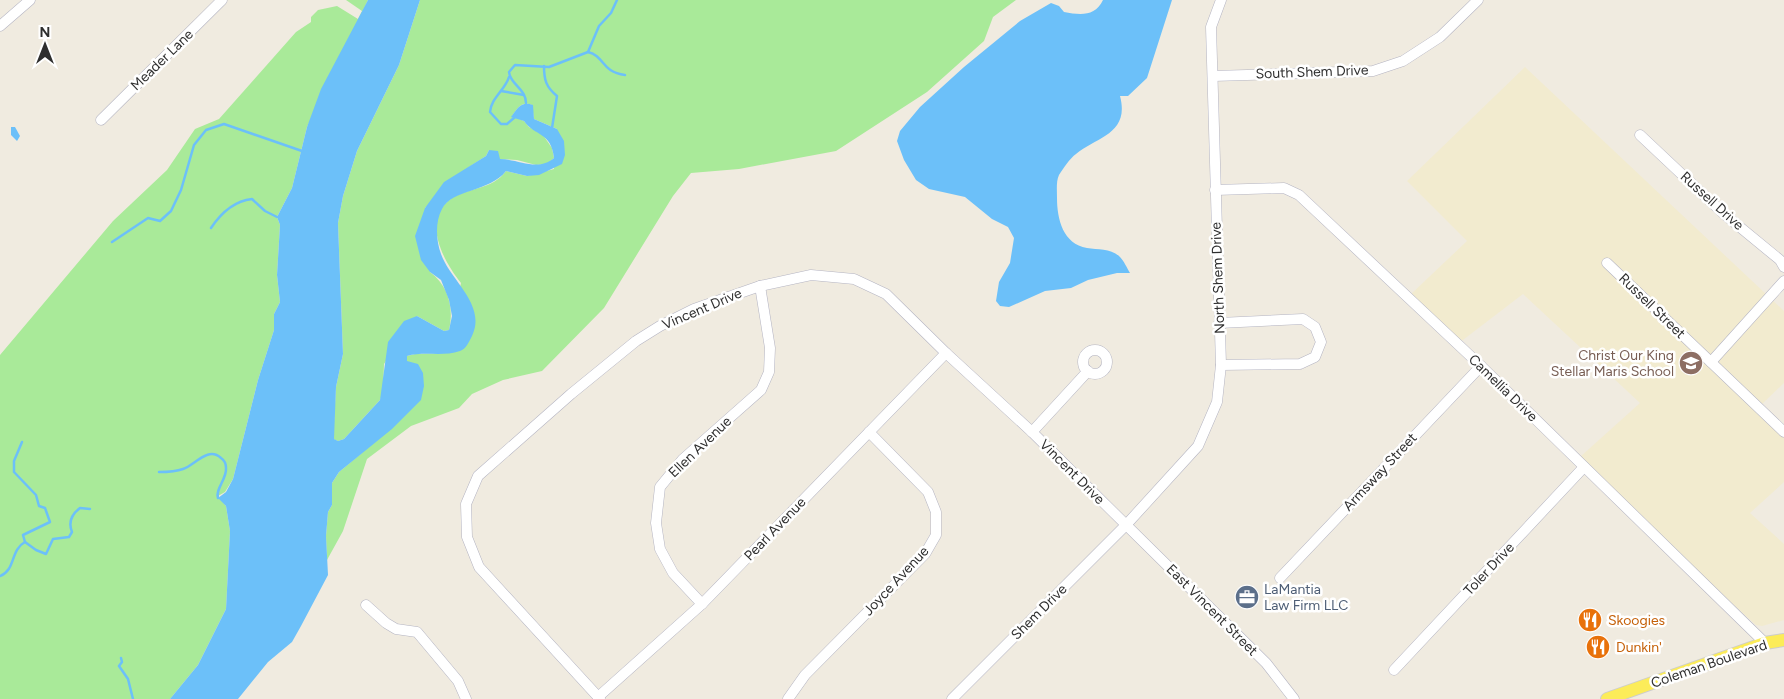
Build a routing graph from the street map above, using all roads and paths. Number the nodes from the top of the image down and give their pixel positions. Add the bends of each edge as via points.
1 (30, 0) edge
2 (222, 0) edge
3 (1221, 0) edge
4 (1478, 0) edge
5 (0, 26) edge
6 (1213, 76) junction
7 (101, 120) dead end
8 (1640, 135) dead end
9 (1216, 190) junction
10 (1607, 263) dead end
11 (1784, 267) edge
12 (1784, 281) edge
13 (760, 286) junction
14 (1219, 323) junction
15 (946, 353) junction
16 (1711, 362) junction
17 (1221, 365) junction
18 (1481, 366) junction
19 (1088, 371) dead end
20 (869, 432) junction
21 (1032, 432) junction
22 (1784, 432) edge
23 (1584, 467) junction
24 (1126, 525) junction
25 (1280, 578) dead end
26 (702, 604) junction
27 (366, 605) dead end
28 (1784, 634) edge
29 (1784, 640) edge
30 (1764, 643) junction
31 (1394, 670) dead end
32 (599, 698) edge
33 (1291, 698) edge
34 (466, 699) edge
35 (788, 699) edge
36 (952, 699) edge
37 (1607, 699) edge

1 - 5 street
2 - 7 street, Meader Lane
3 - 6 street, North Shem Drive via 1211,27
4 - 6 street, South Shem Drive via 1440,37 1403,61 1373,71
6 - 9 street, North Shem Drive
8 - 11 street, Russell Drive
9 - 14 street, North Shem Drive
9 - 18 street, Camellia Drive via 1284,188 1299,194
10 - 16 street, Russell Street
12 - 16 street
13 - 15 street, Vincent Drive via 812,275 854,279 886,294
13 - 26 street, Ellen Avenue via 770,348 769,372 761,390 684,460 660,487 656,524 660,549 673,574
13 - 32 street, Vincent Drive via 694,309 636,341 478,476 466,504 467,537 479,567
14 - 17 street, North Shem Drive
14 - 17 street via 1303,319 1315,327 1322,342 1315,357 1300,364
15 - 20 street, Pearl Avenue
15 - 21 street, Vincent Drive
16 - 22 street, Russell Street
17 - 24 street, North Shem Drive via 1217,402 1198,446
18 - 23 street, Camellia Drive
18 - 25 street, Armsway Street
19 - 21 street
20 - 26 street, Pearl Avenue
20 - 35 street, Joyce Avenue via 928,492 936,512 936,535 925,554 805,675
21 - 24 street, Vincent Drive
23 - 30 street, Camellia Drive
23 - 31 street, Toler Drive
24 - 33 street, East Vincent Street via 1266,663
24 - 36 street, Shem Drive
26 - 32 street, Pearl Avenue
27 - 34 street via 386,623 418,632 458,681
28 - 30 main road
29 - 30 main road, Coleman Boulevard
30 - 37 main road, Coleman Boulevard

